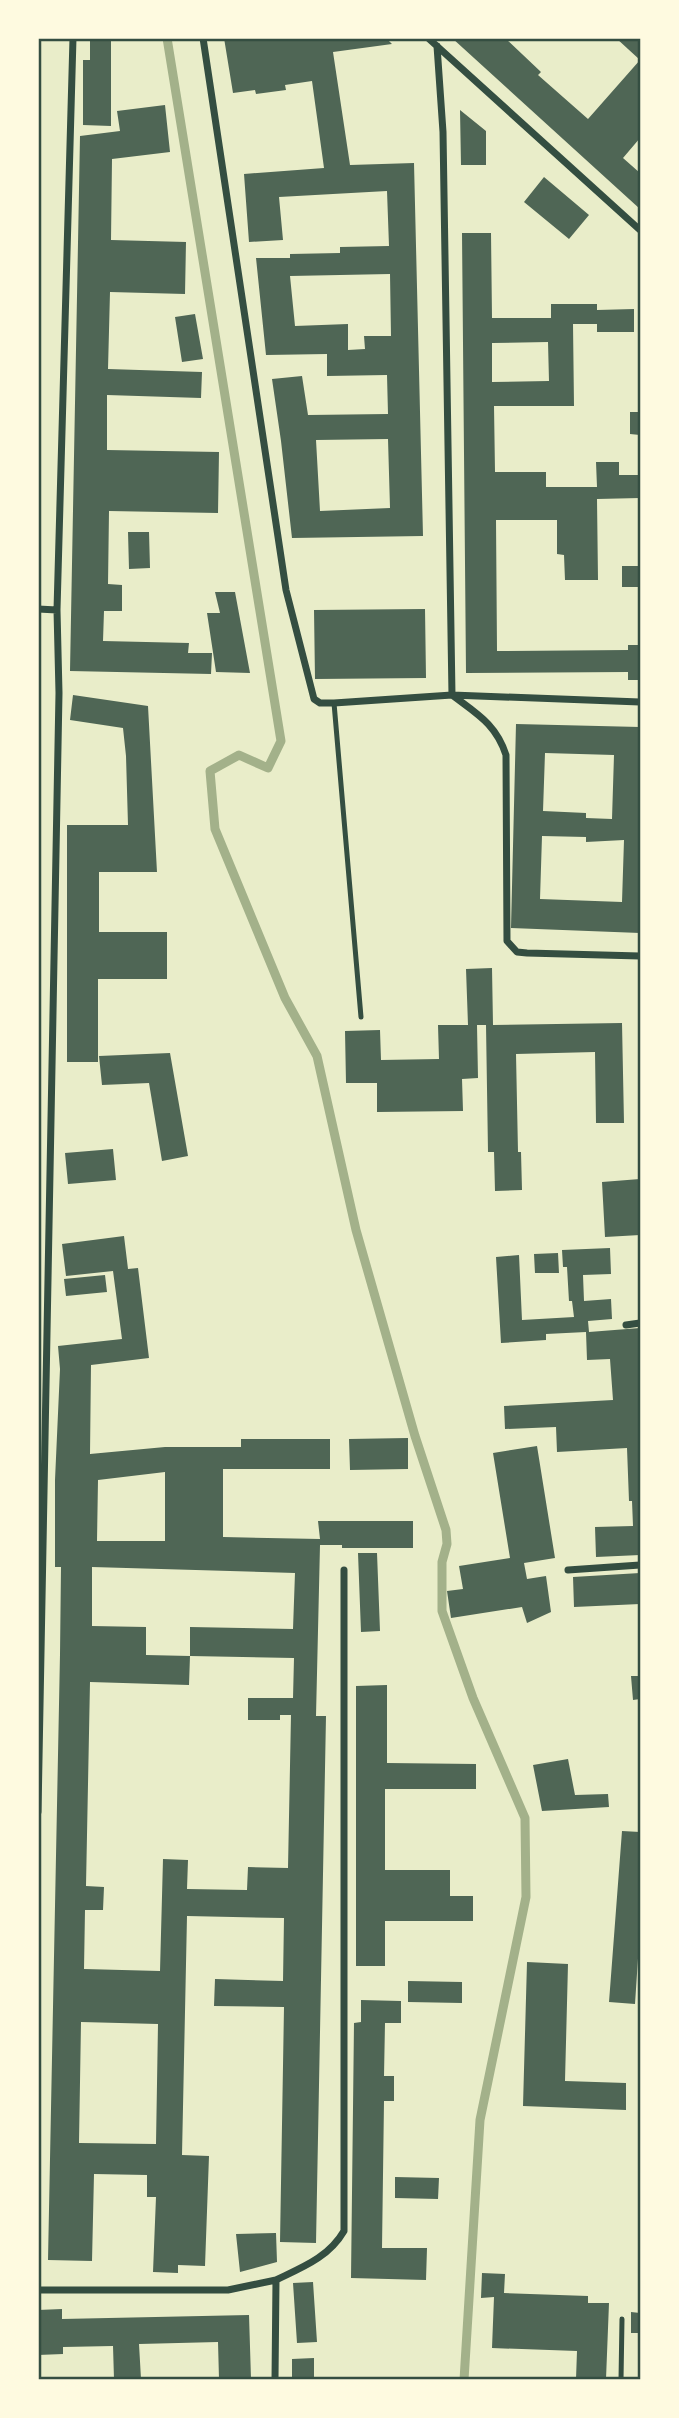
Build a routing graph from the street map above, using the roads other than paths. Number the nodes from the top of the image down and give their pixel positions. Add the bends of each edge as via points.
1 (73, 38) edge
2 (203, 38) edge
3 (428, 38) edge
4 (437, 46) junction
5 (640, 230) edge
6 (38, 609) edge
7 (57, 610) junction
8 (452, 695) junction
9 (640, 702) edge
10 (334, 703) junction
11 (640, 956) edge
12 (361, 1017) dead end
13 (640, 1324) edge
14 (626, 1325) dead end
15 (41, 1516) edge
16 (640, 1565) edge
17 (344, 1570) dead end
18 (568, 1570) dead end
19 (38, 1812) edge
20 (276, 2280) junction
21 (38, 2290) edge
22 (622, 2319) dead end
23 (275, 2379) edge
24 (621, 2379) edge

1 - 7 street
2 - 10 street via 286,590 314,699
3 - 4 street
4 - 5 street
4 - 8 street via 443,132
6 - 7 street
7 - 15 street via 59,707
8 - 9 street
8 - 10 street
8 - 11 street via 491,725 506,755 507,941 517,952
10 - 12 lane
13 - 14 street
15 - 19 street
16 - 18 street
17 - 20 street via 344,2231 313,2263
20 - 21 street via 228,2290
20 - 23 street
22 - 24 lane

